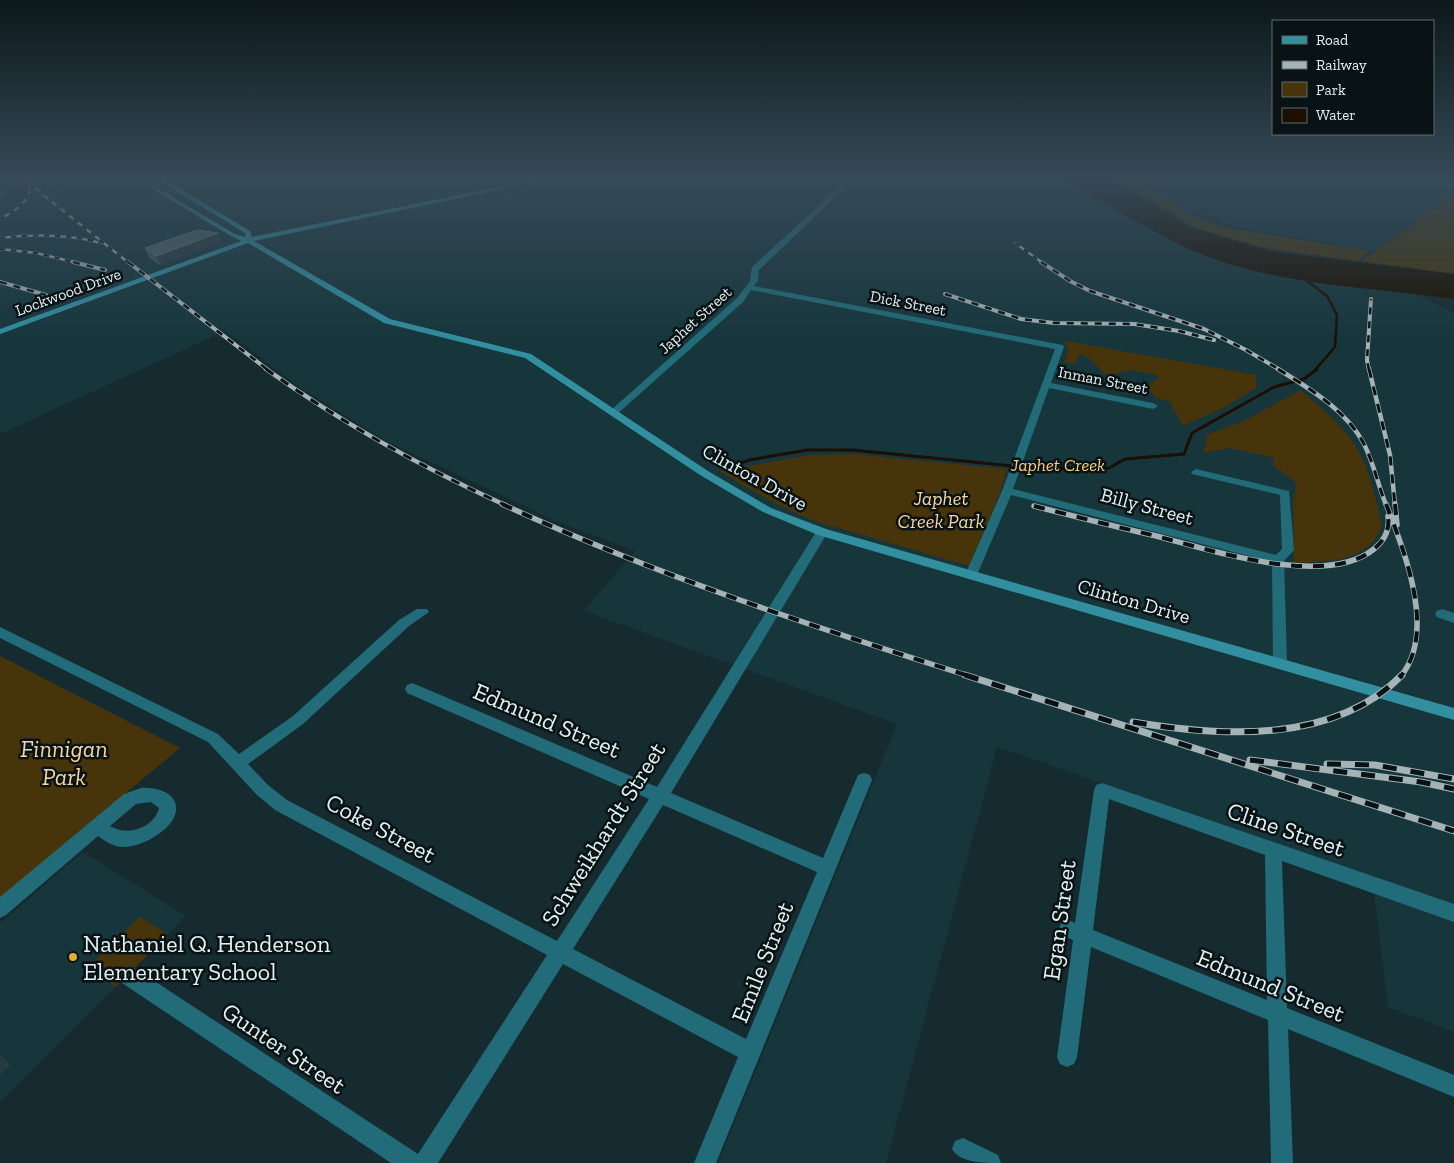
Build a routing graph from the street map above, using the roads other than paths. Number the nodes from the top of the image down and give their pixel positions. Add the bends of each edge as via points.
1 (232, 232) edge
2 (248, 232) edge
3 (274, 232) edge
4 (794, 232) edge
5 (246, 238) junction
6 (751, 288) junction
7 (0, 326) edge
8 (0, 332) edge
9 (1047, 384) junction
10 (1153, 406) dead end
11 (612, 413) junction
12 (1196, 472) dead end
13 (1008, 488) junction
14 (822, 532) junction
15 (1278, 560) junction
16 (971, 575) junction
17 (422, 612) dead end
18 (0, 632) edge
19 (1280, 662) junction
20 (412, 689) dead end
21 (1454, 714) edge
22 (238, 763) junction
23 (864, 780) dead end
24 (1102, 790) joint
25 (660, 796) junction
26 (98, 827) dead end
27 (1273, 849) junction
28 (828, 868) junction
29 (0, 909) edge
30 (1454, 913) edge
31 (1075, 932) junction
32 (560, 952) junction
33 (129, 976) dead end
34 (1278, 1015) junction
35 (751, 1053) junction
36 (1067, 1057) dead end
37 (1454, 1086) edge
38 (962, 1149) dead end
39 (411, 1163) edge
40 (425, 1163) edge
41 (705, 1163) edge
42 (990, 1163) edge
43 (1282, 1163) edge

1 - 5 main road, Clinton Drive
2 - 5 main road, Clinton Drive
3 - 5 main road, Lockwood Drive
4 - 6 street, Japhet Street via 755,269
5 - 7 main road, Lockwood Drive
5 - 8 main road, Lockwood Drive
5 - 11 main road, Clinton Drive via 387,321 528,356
6 - 9 street, Dick Street via 1060,347
6 - 11 street, Japhet Street
9 - 10 street, Inman Street
9 - 13 street
11 - 14 main road, Clinton Drive via 767,510
12 - 15 street via 1285,493 1288,550
13 - 15 street, Billy Street
13 - 16 street
14 - 16 main road, Clinton Drive
14 - 25 street, Schweikhardt Street
15 - 19 street
16 - 19 main road, Clinton Drive
17 - 22 street via 404,623 298,720
18 - 22 street, Coke Street via 213,738
19 - 21 main road, Clinton Drive
20 - 25 street, Edmund Street
22 - 32 street, Coke Street via 267,796 281,805
23 - 28 street, Emile Street
24 - 27 street, Cline Street
24 - 31 street, Egan Street
25 - 28 street, Edmund Street
25 - 32 street, Schweikhardt Street
26 - 29 street
27 - 30 street, Cline Street
27 - 34 street
28 - 35 street, Emile Street
31 - 34 street, Edmund Street
31 - 36 street, Egan Street
32 - 35 street, Coke Street
32 - 40 street, Schweikhardt Street
33 - 39 street, Gunter Street
34 - 37 street, Edmund Street
34 - 43 street
35 - 41 street, Emile Street
38 - 42 street

